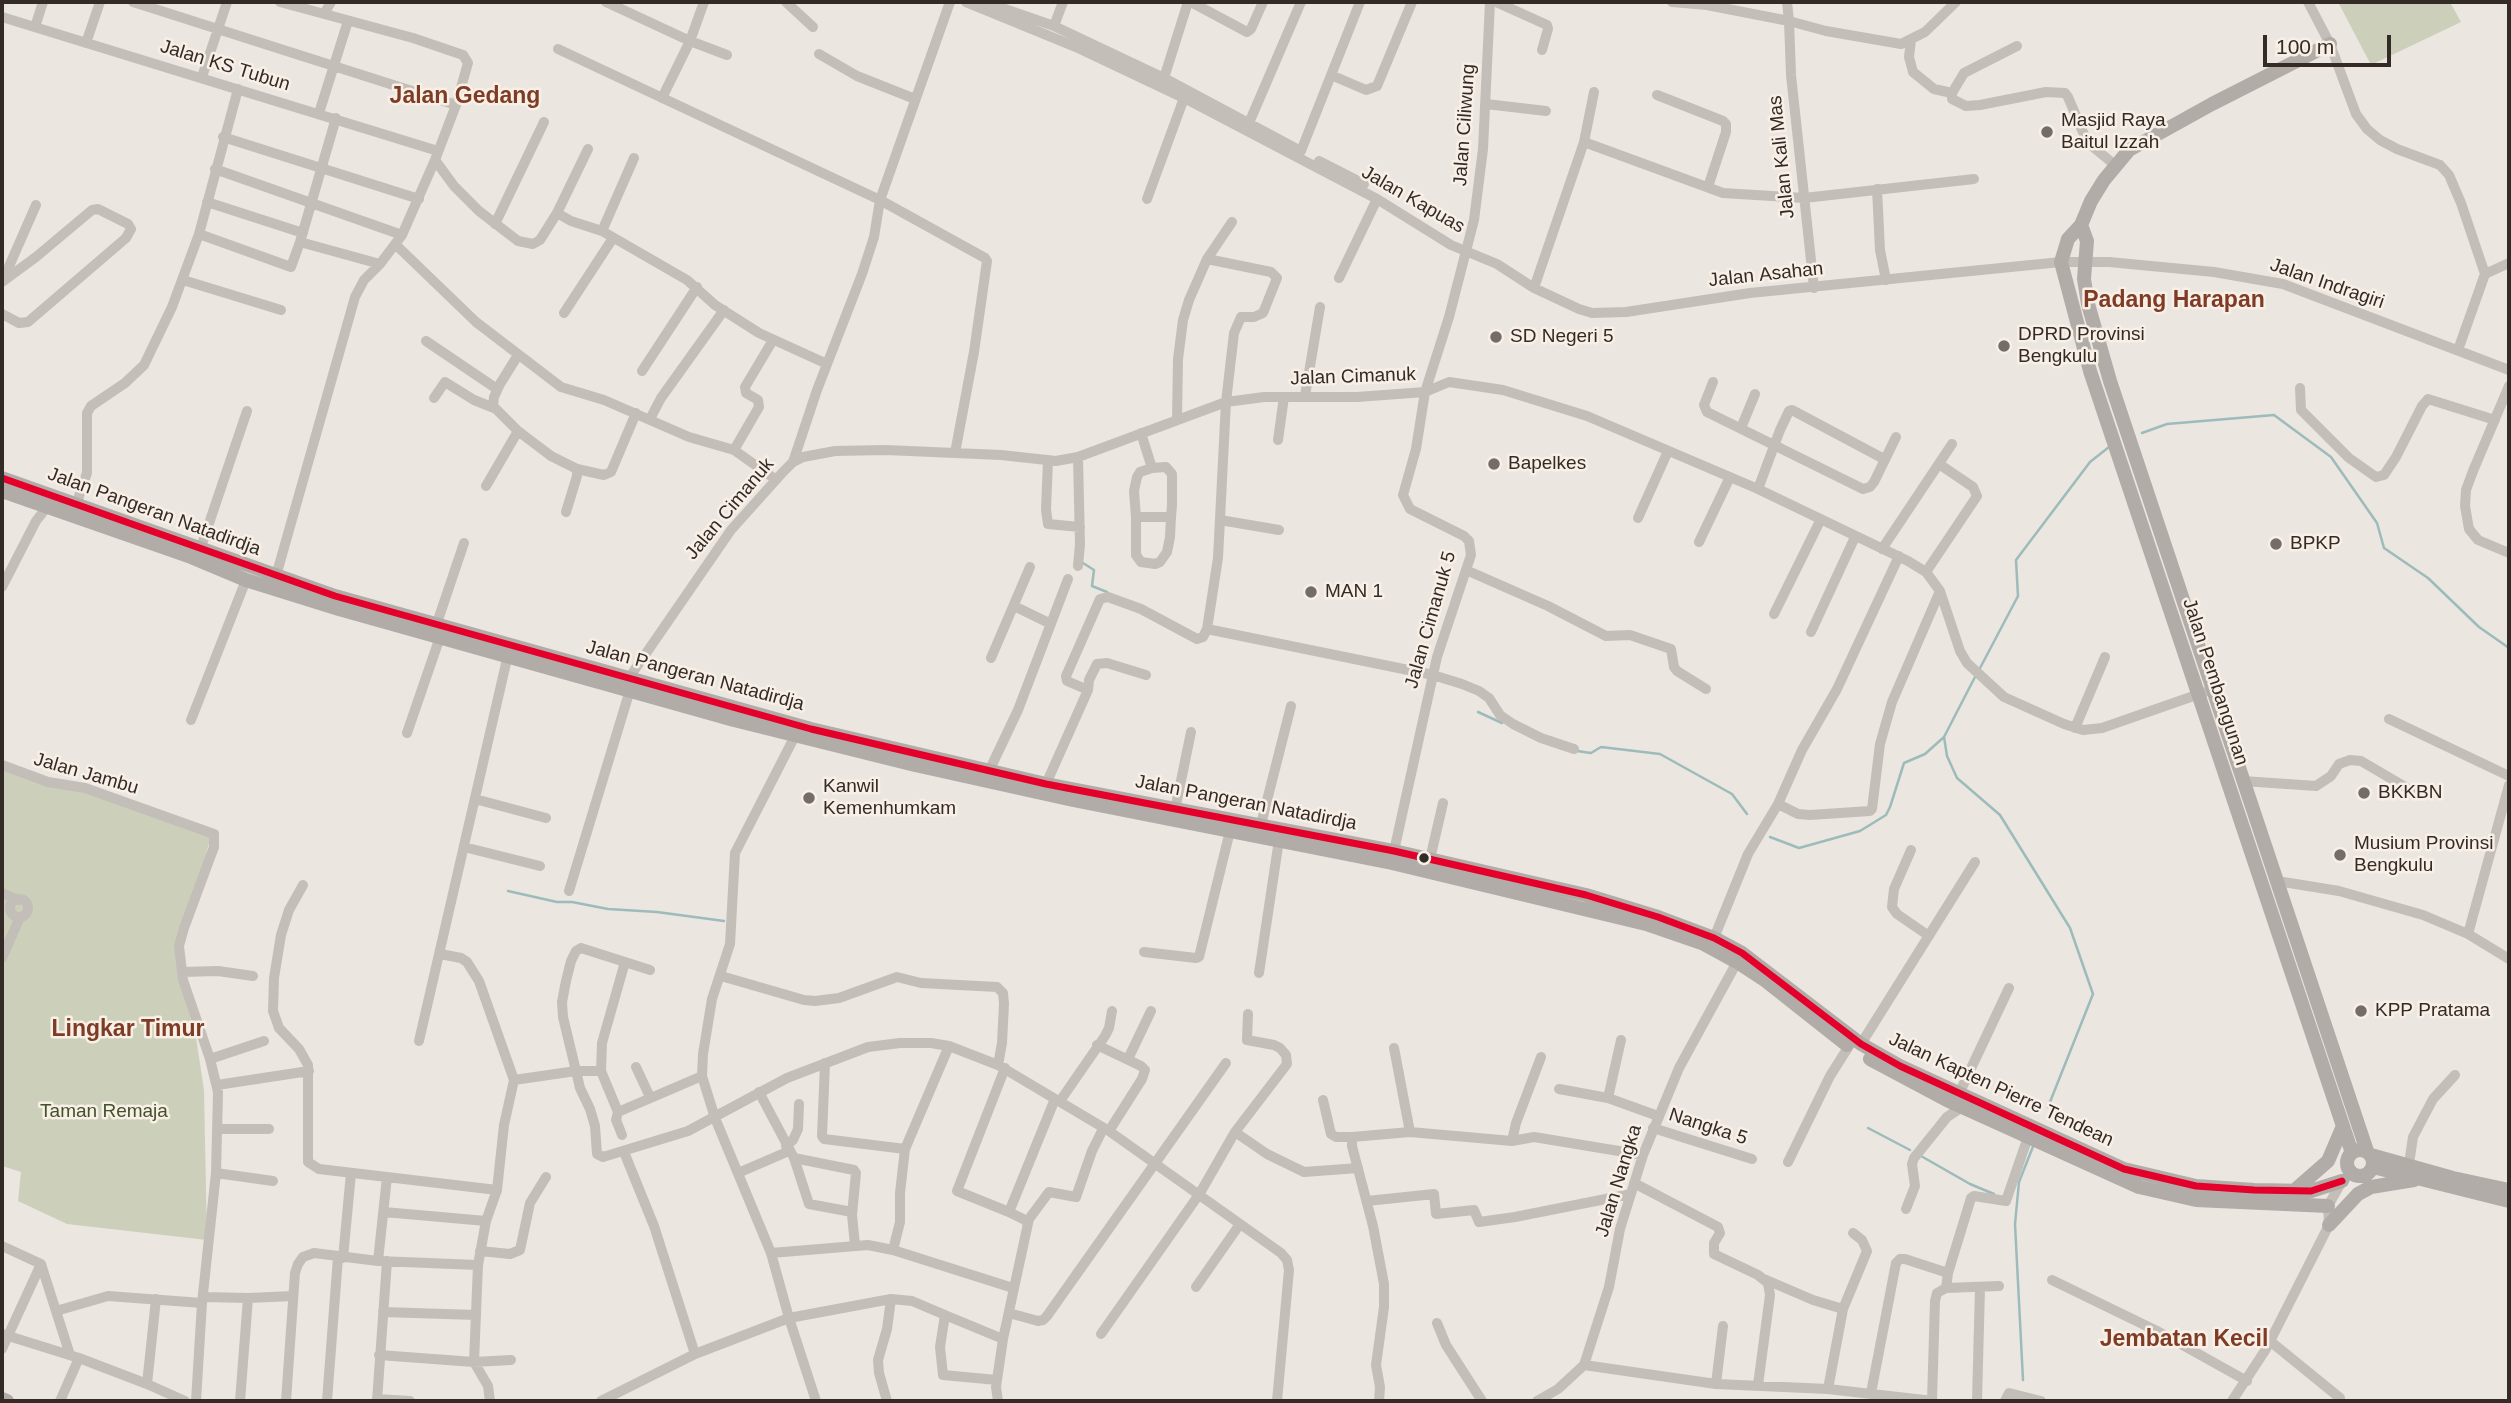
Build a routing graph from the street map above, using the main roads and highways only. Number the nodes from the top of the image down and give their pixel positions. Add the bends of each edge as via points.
1 (2330, 44) road end
2 (2081, 225) junction
3 (2, 478) edge
4 (11, 490) edge
5 (2142, 501) junction
6 (274, 582) junction
7 (438, 632) junction
8 (630, 684) junction
9 (2205, 692) junction
10 (798, 731) junction
11 (1259, 830) junction
12 (1393, 857) junction
13 (2260, 880) junction
14 (2277, 880) junction
15 (1514, 886) junction
16 (1855, 1045) junction
17 (1958, 1101) junction
18 (2343, 1126) junction
19 (2351, 1153) junction
20 (2370, 1158) junction
21 (2347, 1177) junction
22 (2418, 1179) junction
23 (2296, 1189) junction
24 (2509, 1190) edge
25 (2509, 1201) edge
26 (2328, 1206) road end
27 (2329, 1225) road end
28 (2, 1399) edge
29 (7, 1401) edge

1 - 2 main road via 2129,150 2091,201
2 - 5 main road, Jalan Pembangunan via 2087,241 2084,279 2088,304
2 - 5 main road, Jalan Pembangunan via 2068,239 2061,262 2090,370
3 - 4 main road, Jalan Pangeran Natadirdja
4 - 6 main road, Jalan Pangeran Natadirdja via 76,505
4 - 6 main road, Jalan Pangeran Natadirdja via 246,580
5 - 9 main road, Jalan Pembangunan
6 - 7 main road, Jalan Pangeran Natadirdja
7 - 8 main road, Jalan Pangeran Natadirdja
7 - 8 main road, Jalan Pangeran Natadirdja via 508,659
8 - 10 main road, Jalan Pangeran Natadirdja
9 - 13 main road, Jalan Pembangunan
9 - 14 main road, Jalan Pembangunan via 2243,781
10 - 11 main road, Jalan Pangeran Natadirdja
10 - 11 main road, Jalan Pangeran Natadirdja via 1073,800 1230,831
11 - 12 main road, Jalan Pangeran Natadirdja
11 - 12 main road, Jalan Pangeran Natadirdja via 1279,840
12 - 15 main road, Jalan Kapten Pierre Tendean
12 - 15 main road, Jalan Kapten Pierre Tendean via 1430,859
13 - 14 main road
13 - 18 main road, Jalan Pembangunan
14 - 20 main road, Jalan Pembangunan
15 - 16 main road, Jalan Kapten Pierre Tendean via 1704,944 1766,981
15 - 16 main road, Jalan Kapten Pierre Tendean via 1586,895 1714,938 1765,968
16 - 17 main road, Jalan Kapten Pierre Tendean via 1889,1071
17 - 23 main road, Jalan Kapten Pierre Tendean via 2144,1175 2196,1186
17 - 26 main road, Jalan Kapten Pierre Tendean via 2139,1188 2196,1200
18 - 19 main road, Jalan Pembangunan
18 - 23 main road via 2328,1161
19 - 20 main road via 2359,1150
19 - 21 main road
20 - 21 main road via 2369,1173
20 - 22 main road
20 - 24 main road
21 - 23 main road, Jalan Kapten Pierre Tendean via 2311,1191
22 - 25 main road
22 - 27 main road via 2371,1187 2358,1194
28 - 29 main road

